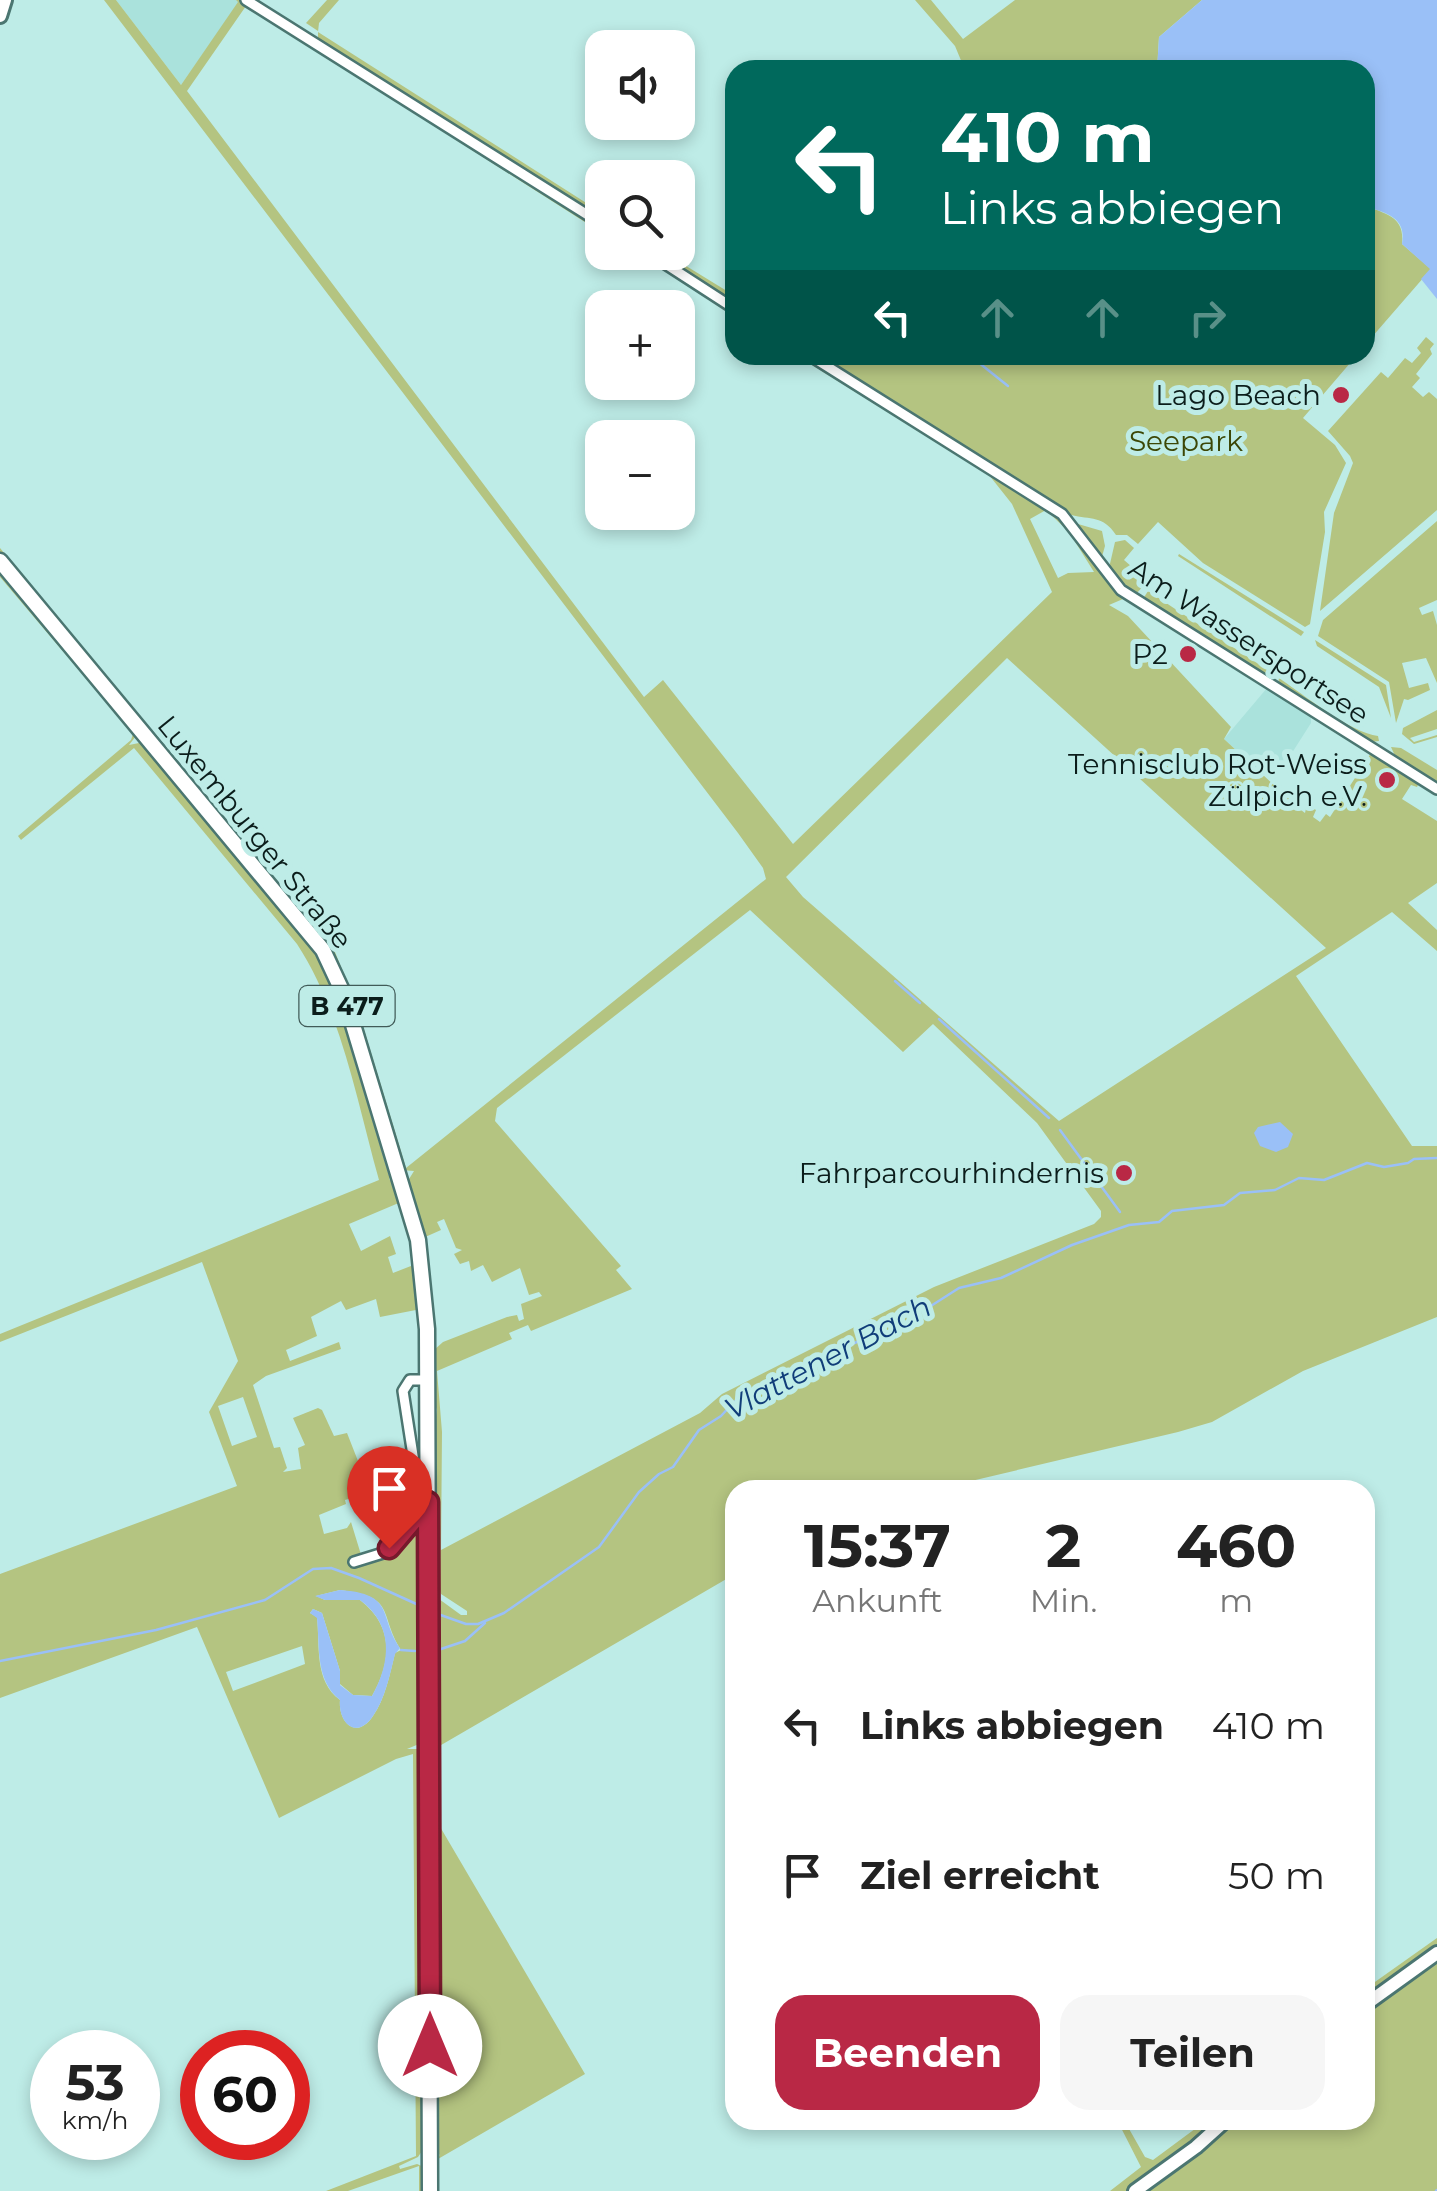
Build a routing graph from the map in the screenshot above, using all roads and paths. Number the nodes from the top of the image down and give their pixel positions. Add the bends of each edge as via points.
1 (6, 0) edge
2 (246, 0) edge
3 (0, 16) edge
4 (585, 213) edge
5 (676, 270) edge
6 (725, 302) edge
7 (825, 365) edge
8 (0, 561) edge
9 (1437, 788) edge
10 (428, 1380) junction
11 (426, 1467) junction
12 (428, 1502) junction
13 (354, 1562) dead end
14 (1437, 1953) edge
15 (1375, 1998) edge
16 (1214, 2130) edge
17 (430, 2191) edge
18 (1135, 2191) edge

1 - 3 street
2 - 4 street
5 - 6 street
7 - 9 street, Am Wassersportsee via 1062,514 1121,590
8 - 10 main road, Luxemburger Straße / B 477 via 296,915 332,967 418,1240
10 - 11 main road, Luxemburger Straße / B 477
10 - 11 street via 410,1380 403,1390 414,1462
11 - 12 main road, Luxemburger Straße / B 477
12 - 13 street via 383,1553
12 - 17 main road, Luxemburger Straße / B 477
14 - 15 street
16 - 18 street

